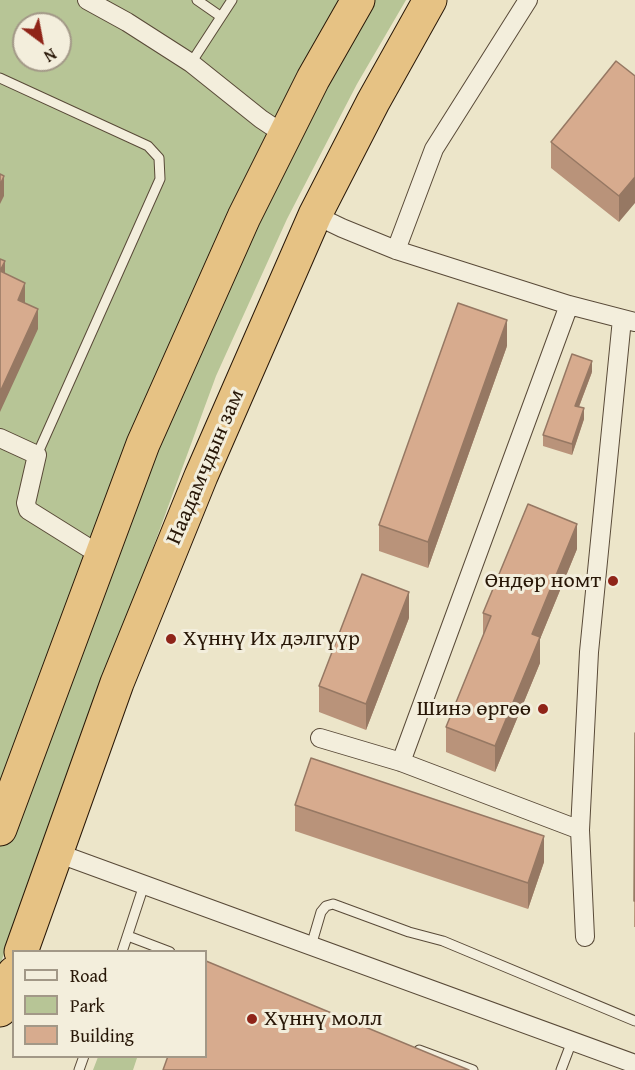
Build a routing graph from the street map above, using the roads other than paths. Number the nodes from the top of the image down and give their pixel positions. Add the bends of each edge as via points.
1 (87, 0) edge
2 (197, 0) edge
3 (232, 0) edge
4 (358, 0) edge
5 (430, 0) edge
6 (528, 0) edge
7 (220, 16) junction
8 (191, 63) junction
9 (0, 78) edge
10 (285, 135) junction
11 (315, 215) junction
12 (396, 250) junction
13 (569, 305) junction
14 (629, 320) edge
15 (0, 438) edge
16 (37, 455) junction
17 (100, 555) junction
18 (320, 738) dead end
19 (401, 762) junction
20 (0, 830) edge
21 (580, 830) junction
22 (57, 853) junction
23 (144, 885) junction
24 (128, 936) junction
25 (585, 937) dead end
26 (311, 946) junction
27 (21, 950) edge
28 (122, 950) edge
29 (167, 950) edge
30 (12, 978) edge
31 (0, 1010) edge
32 (635, 1022) edge
33 (572, 1041) junction
34 (411, 1047) edge
35 (635, 1064) edge
36 (473, 1070) edge
37 (561, 1070) edge

1 - 8 street
2 - 7 lane
3 - 7 lane
4 - 10 highway
5 - 11 highway, Наадамчдын зам
6 - 12 street via 434,149
7 - 8 lane
8 - 10 street
9 - 16 lane via 148,146 159,158 160,179
10 - 17 highway via 244,217 143,444
11 - 12 street
11 - 22 highway, Наадамчдын зам via 201,476 117,683
12 - 13 street
13 - 14 street
13 - 19 street
14 - 21 street via 589,652
15 - 16 street
16 - 17 street via 26,503 28,510
17 - 20 highway
18 - 19 street
19 - 21 street
21 - 25 street
22 - 23 street
22 - 27 highway, Наадамчдын зам
23 - 24 lane
23 - 26 street
24 - 28 lane
24 - 29 lane
26 - 32 lane via 321,912 333,904 442,941
26 - 33 street
30 - 31 highway
33 - 35 street
33 - 37 lane
34 - 36 lane

